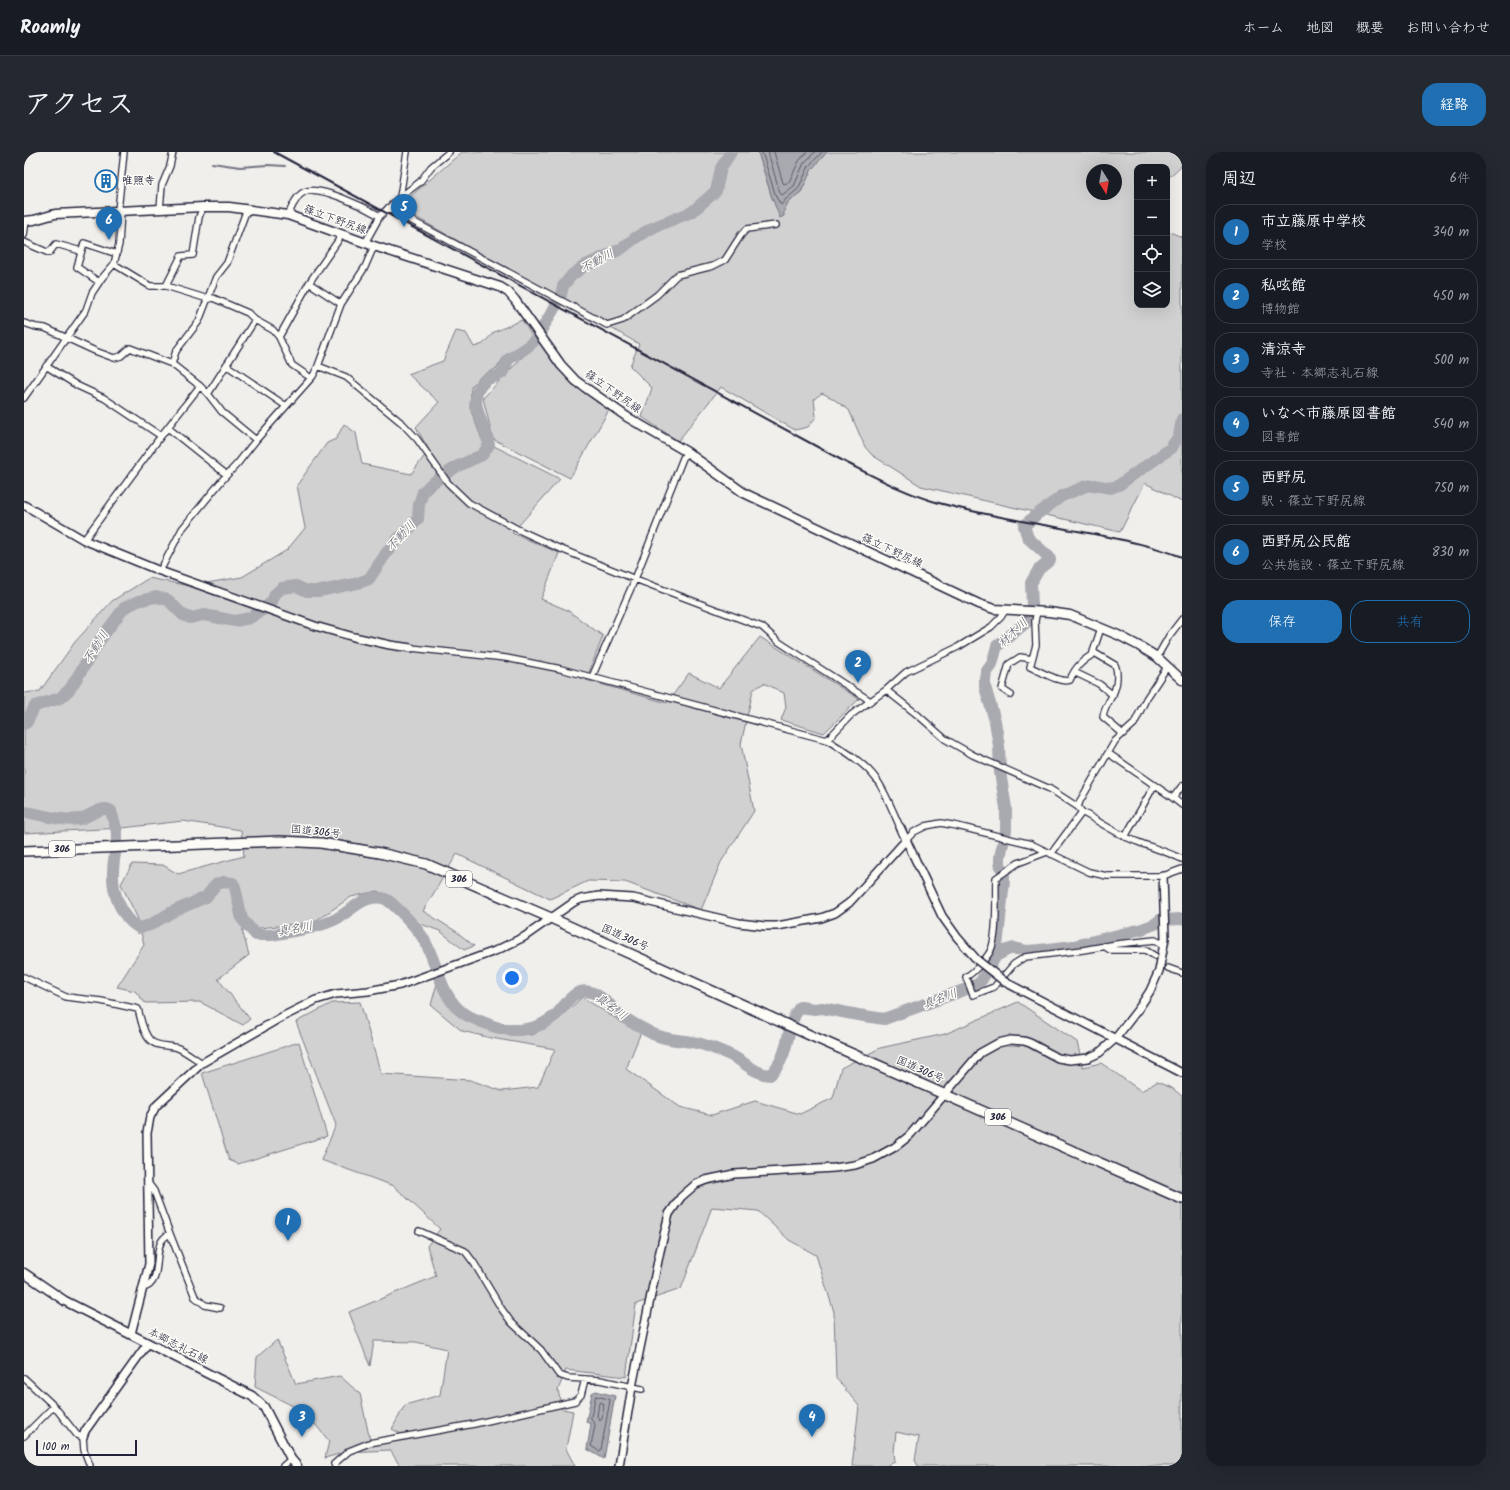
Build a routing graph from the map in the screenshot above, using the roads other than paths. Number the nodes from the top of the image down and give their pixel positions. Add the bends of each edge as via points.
1 (124, 152) edge
2 (173, 152) edge
3 (407, 152) edge
4 (450, 152) edge
5 (400, 197) junction
6 (203, 207) junction
7 (388, 208) junction
8 (160, 209) junction
9 (247, 209) junction
10 (119, 211) junction
11 (288, 215) junction
12 (380, 216) junction
13 (25, 221) edge
14 (776, 225) dead end
15 (24, 235) edge
16 (342, 235) junction
17 (24, 242) edge
18 (365, 243) junction
19 (374, 246) junction
20 (82, 251) junction
21 (117, 254) junction
22 (114, 264) junction
23 (99, 282) junction
24 (309, 283) junction
25 (166, 286) junction
26 (208, 299) junction
27 (341, 304) junction
28 (254, 320) junction
29 (24, 323) edge
30 (279, 337) junction
31 (67, 338) junction
32 (172, 364) junction
33 (226, 364) junction
34 (46, 366) junction
35 (318, 366) junction
36 (311, 378) junction
37 (200, 386) junction
38 (208, 394) junction
39 (24, 398) edge
40 (286, 406) junction
41 (168, 428) junction
42 (161, 436) junction
43 (256, 440) junction
44 (687, 452) junction
45 (227, 476) junction
46 (24, 504) edge
47 (84, 540) junction
48 (160, 571) junction
49 (635, 579) junction
50 (1006, 609) junction
51 (1036, 611) junction
52 (1182, 620) edge
53 (1101, 628) junction
54 (411, 648) joint
55 (1095, 653) junction
56 (1157, 657) junction
57 (1032, 659) junction
58 (1167, 667) junction
59 (1074, 672) junction
60 (592, 677) junction
61 (1182, 680) edge
62 (886, 690) junction
63 (1011, 695) dead end
64 (1113, 695) junction
65 (870, 701) junction
66 (1123, 734) junction
67 (827, 740) junction
68 (1108, 753) junction
69 (1154, 786) junction
70 (1182, 786) edge
71 (1174, 798) junction
72 (1182, 806) edge
73 (1078, 807) junction
74 (1082, 812) junction
75 (900, 827) joint
76 (1125, 836) junction
77 (906, 840) junction
78 (24, 851) edge
79 (1049, 853) junction
80 (1182, 859) edge
81 (1182, 869) edge
82 (1163, 876) junction
83 (551, 918) junction
84 (1104, 946) junction
85 (1164, 948) junction
86 (1155, 956) dead end
87 (1168, 968) dead end
88 (1182, 973) edge
89 (24, 977) edge
90 (1115, 1039) junction
91 (202, 1064) junction
92 (1182, 1073) edge
93 (944, 1094) junction
94 (148, 1183) junction
95 (1182, 1199) edge
96 (419, 1231) dead end
97 (170, 1234) junction
98 (24, 1273) edge
99 (143, 1288) junction
100 (220, 1308) dead end
101 (130, 1334) junction
102 (148, 1343) junction
103 (24, 1378) edge
104 (585, 1379) junction
105 (632, 1387) junction
106 (642, 1389) dead end
107 (54, 1406) junction
108 (24, 1436) edge
109 (83, 1437) junction
110 (294, 1463) edge
111 (90, 1466) edge
112 (283, 1466) edge
113 (335, 1466) edge
114 (619, 1466) edge

1 - 10 street
2 - 8 street via 162,185
3 - 5 street
4 - 5 street via 431,167 420,182
5 - 7 street
6 - 8 main road, 篠立下野尻線
6 - 9 main road, 篠立下野尻線
6 - 25 street via 193,255 181,256
7 - 12 street
7 - 14 street via 607,325 623,320 657,295 677,275 713,266 725,260 747,229
8 - 10 main road, 篠立下野尻線
9 - 11 main road, 篠立下野尻線
9 - 26 street via 227,263 216,278
10 - 13 main road, 篠立下野尻線 via 55,214
10 - 21 street
11 - 12 street via 300,194 316,191 334,195
11 - 16 main road, 篠立下野尻線
12 - 18 street
13 - 15 street
16 - 18 main road, 篠立下野尻線
16 - 24 street
17 - 20 street via 49,253 56,244
18 - 19 main road, 篠立下野尻線
19 - 27 street via 365,267
19 - 44 main road, 篠立下野尻線 via 500,287 508,292 561,365 576,381 627,417
20 - 21 street via 84,243
20 - 23 street via 78,267
21 - 22 street
22 - 23 street
22 - 25 street via 150,286
23 - 31 street via 86,310
24 - 27 street
24 - 30 street
25 - 26 street
26 - 28 street via 213,298 231,305 248,313
26 - 32 street via 199,321 176,351
27 - 35 street
28 - 30 street via 273,330
28 - 33 street
29 - 31 street via 45,328
30 - 36 street via 292,365
31 - 32 street via 114,358 121,356 130,348
31 - 34 street
32 - 37 street
33 - 38 street
33 - 40 street
34 - 39 street
34 - 42 street via 78,386 104,398
35 - 36 street
35 - 49 street via 346,377 382,406 417,439 446,479 469,503 556,547
36 - 40 street
37 - 38 street
37 - 41 street
38 - 43 street via 222,412
40 - 43 street
41 - 42 street
41 - 45 street
42 - 47 street
43 - 45 street
44 - 49 street
44 - 50 main road, 篠立下野尻線 via 744,493 760,501 979,604 994,609
45 - 48 street via 182,529
46 - 47 street
47 - 48 street
48 - 54 street via 354,638
49 - 60 street
49 - 65 street via 762,627 779,642
50 - 51 main road, 篠立下野尻線
50 - 62 street via 991,627 958,647 906,672
51 - 53 main road, 篠立下野尻線 via 1070,615
51 - 57 street via 1036,645
52 - 56 street
53 - 55 street via 1093,652
53 - 56 main road, 篠立下野尻線
54 - 60 street via 506,658
55 - 59 street via 1082,662
55 - 64 street via 1115,665 1116,686
56 - 58 main road, 篠立下野尻線
57 - 59 street via 1030,667 1060,680 1070,680
57 - 63 street via 1020,656 1009,664 1002,689
58 - 61 main road, 篠立下野尻線
58 - 66 street via 1134,724
59 - 64 street via 1099,684
60 - 67 street
62 - 65 street
62 - 73 street via 945,739 1050,789
64 - 66 street via 1104,717
65 - 67 street via 851,715
66 - 68 street
67 - 75 street via 860,762 876,779
68 - 69 street
68 - 73 street
69 - 71 street
69 - 76 street
70 - 71 street
71 - 72 street
73 - 74 street
74 - 76 street
74 - 79 street
75 - 77 street
76 - 80 street
77 - 79 street via 926,826 941,823 1031,844
77 - 83 street via 849,903 835,913 821,918 765,926 739,923 633,898 599,896 574,902
77 - 90 street, bridge via 942,916 977,960 1005,982
78 - 83 highway, 国道306号 / 306 via 280,841 321,843 426,864
79 - 82 street via 1089,872 1107,876
79 - 84 street via 1018,863 996,878 992,948 966,977 972,995 994,987 1014,964 1025,957
81 - 82 street
82 - 85 street
83 - 91 street via 524,937 446,970 400,985 336,994 316,1000
83 - 93 highway, 国道306号 / 306
84 - 85 street via 1154,940 1161,943
84 - 86 street via 1110,950 1144,950
85 - 90 street via 1159,971 1150,991
87 - 88 street
89 - 91 street via 66,997 138,1009 150,1041 178,1048
90 - 92 street
90 - 93 street via 1094,1056 1070,1060 1053,1056 1030,1043 1011,1040 998,1043 980,1053
91 - 94 street via 156,1106 150,1118 147,1133
93 - 95 highway, 国道306号 / 306
93 - 105 street via 909,1136 873,1159 834,1168 734,1174 696,1184 681,1197 669,1214
94 - 97 street via 154,1191
94 - 99 street via 149,1264
96 - 104 street via 466,1251 504,1313 541,1350 559,1375
97 - 99 street via 163,1238 160,1245 153,1282
97 - 100 street via 195,1297 205,1305
98 - 101 main road, 本郷志礼石線 via 65,1301
99 - 101 street
101 - 102 main road, 本郷志礼石線
102 - 109 street
102 - 110 main road, 本郷志礼石線 via 252,1396 264,1407
103 - 107 street
104 - 105 street
104 - 113 street via 581,1395 575,1401 369,1444 349,1451 334,1464
105 - 106 street
105 - 114 street
107 - 108 street
107 - 109 street via 77,1435
109 - 111 street via 84,1450
110 - 112 street

